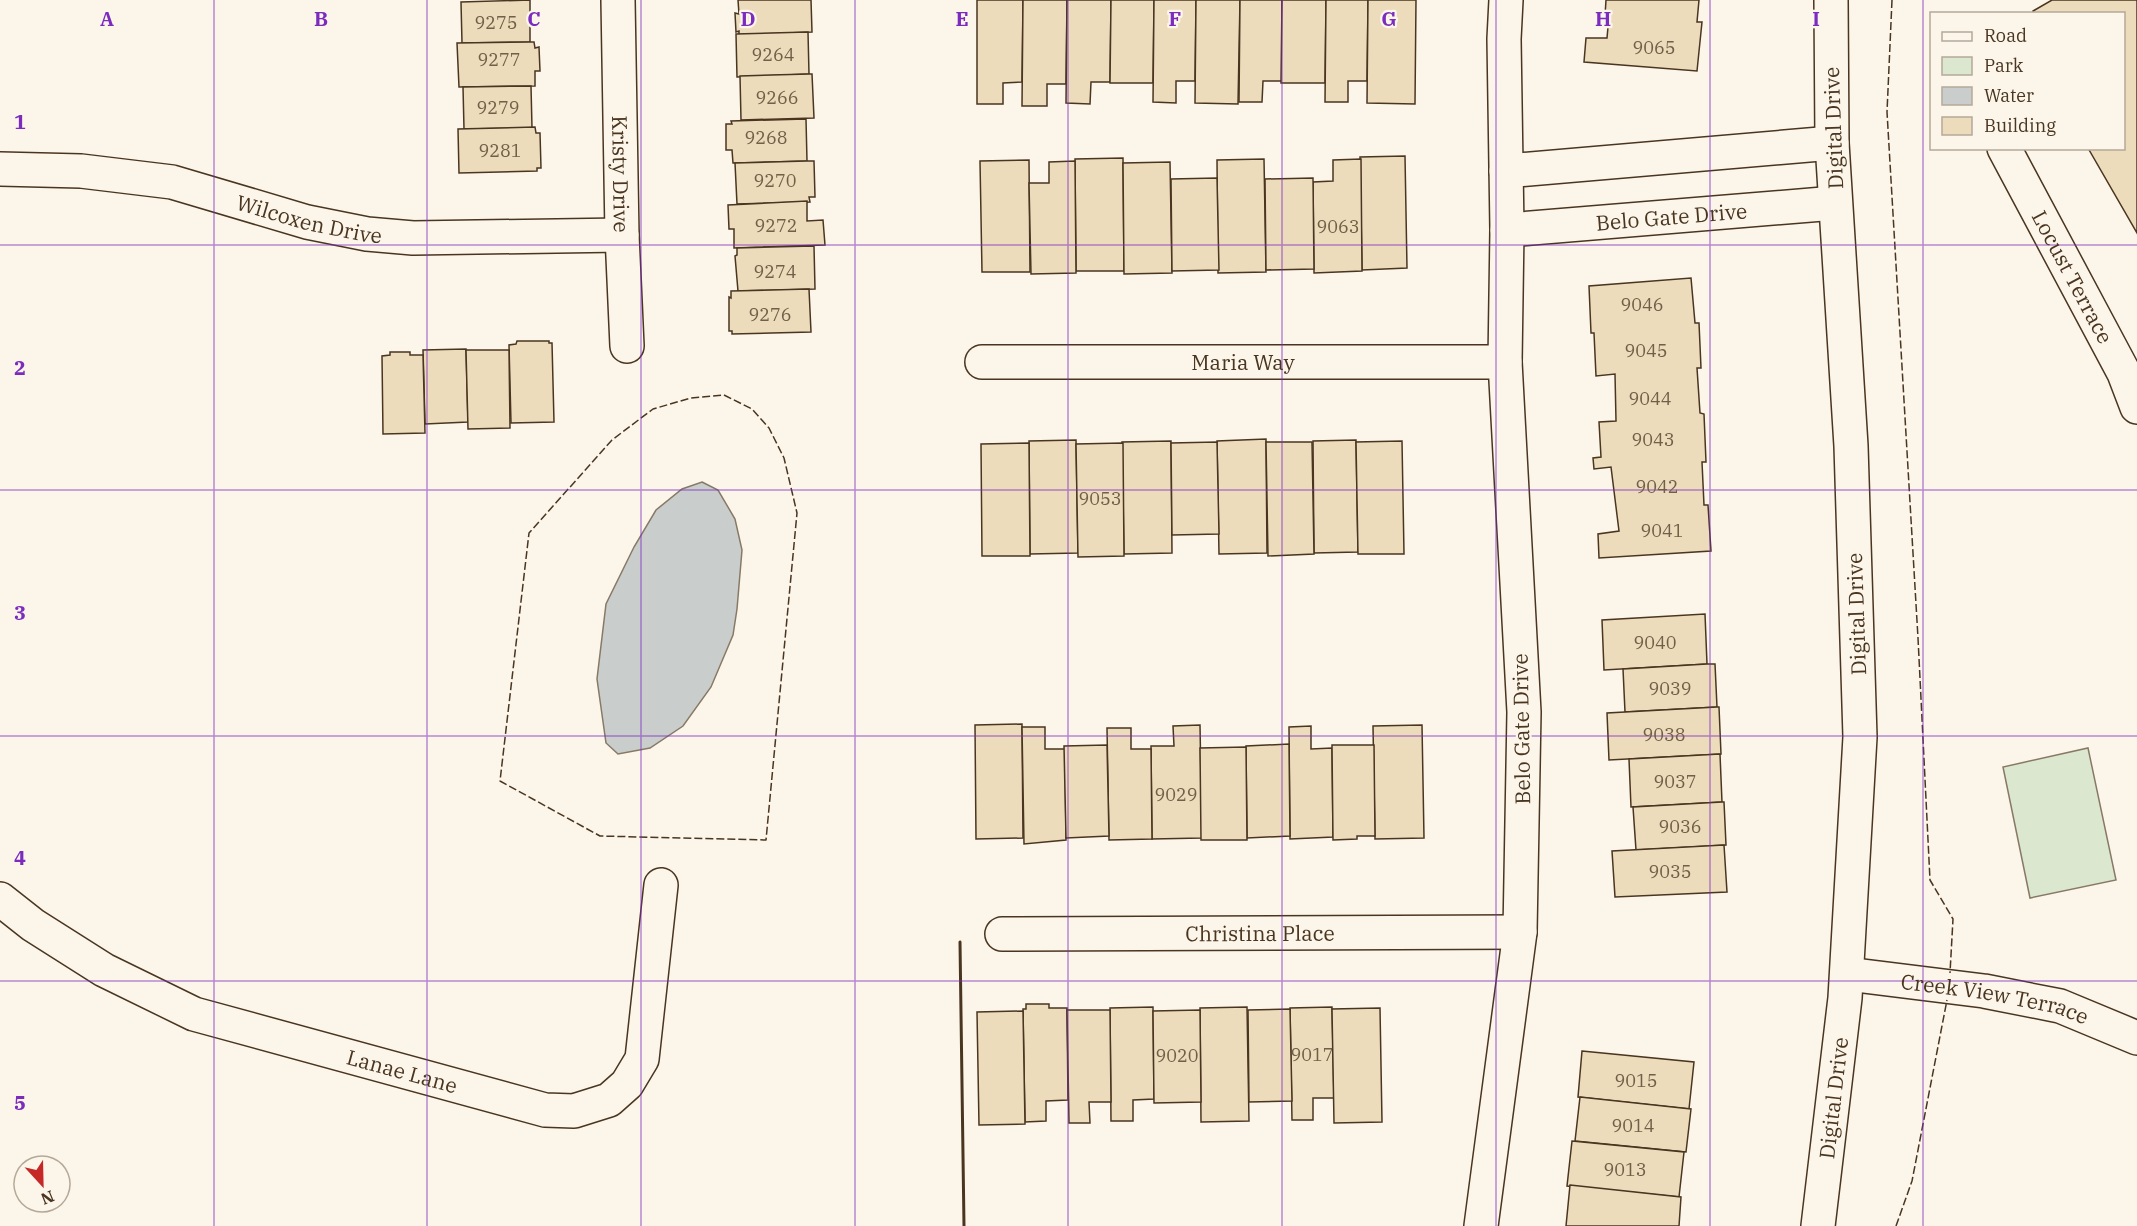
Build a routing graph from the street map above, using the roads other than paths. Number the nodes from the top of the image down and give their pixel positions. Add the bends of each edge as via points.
1 (618, 0) edge
2 (1506, 0) edge
3 (1831, 0) edge
4 (1832, 143) junction
5 (2005, 150) edge
6 (0, 169) edge
7 (1506, 171) junction
8 (1835, 203) junction
9 (1506, 230) junction
10 (622, 235) junction
11 (627, 346) dead end
12 (982, 362) dead end
13 (1505, 362) junction
14 (2137, 407) edge
15 (661, 885) dead end
16 (0, 899) edge
17 (1520, 932) junction
18 (1002, 934) dead end
19 (1846, 974) junction
20 (2137, 1038) edge
21 (1481, 1226) edge
22 (1818, 1226) edge

1 - 10 street, Kristy Drive
2 - 7 street, Belo Gate Drive
3 - 4 street, Digital Drive
4 - 7 street
4 - 8 street, Digital Drive
5 - 14 street, Locust Terrace via 2124,373
6 - 10 street, Wilcoxen Drive via 81,171 172,183 307,222 367,234 413,238
7 - 9 street, Belo Gate Drive
8 - 9 street, Belo Gate Drive
8 - 19 street, Digital Drive via 1851,446 1860,737
9 - 13 street, Belo Gate Drive
10 - 11 street, Kristy Drive
12 - 13 street, Maria Way
13 - 17 street, Belo Gate Drive via 1524,712
15 - 16 street, Lanae Lane via 642,1059 627,1084 609,1100 574,1111 545,1110 194,1014 104,970
17 - 18 street, Christina Place
17 - 21 street, Belo Gate Drive
19 - 20 street, Creek View Terrace via 1984,991 2060,1006
19 - 22 street, Digital Drive

